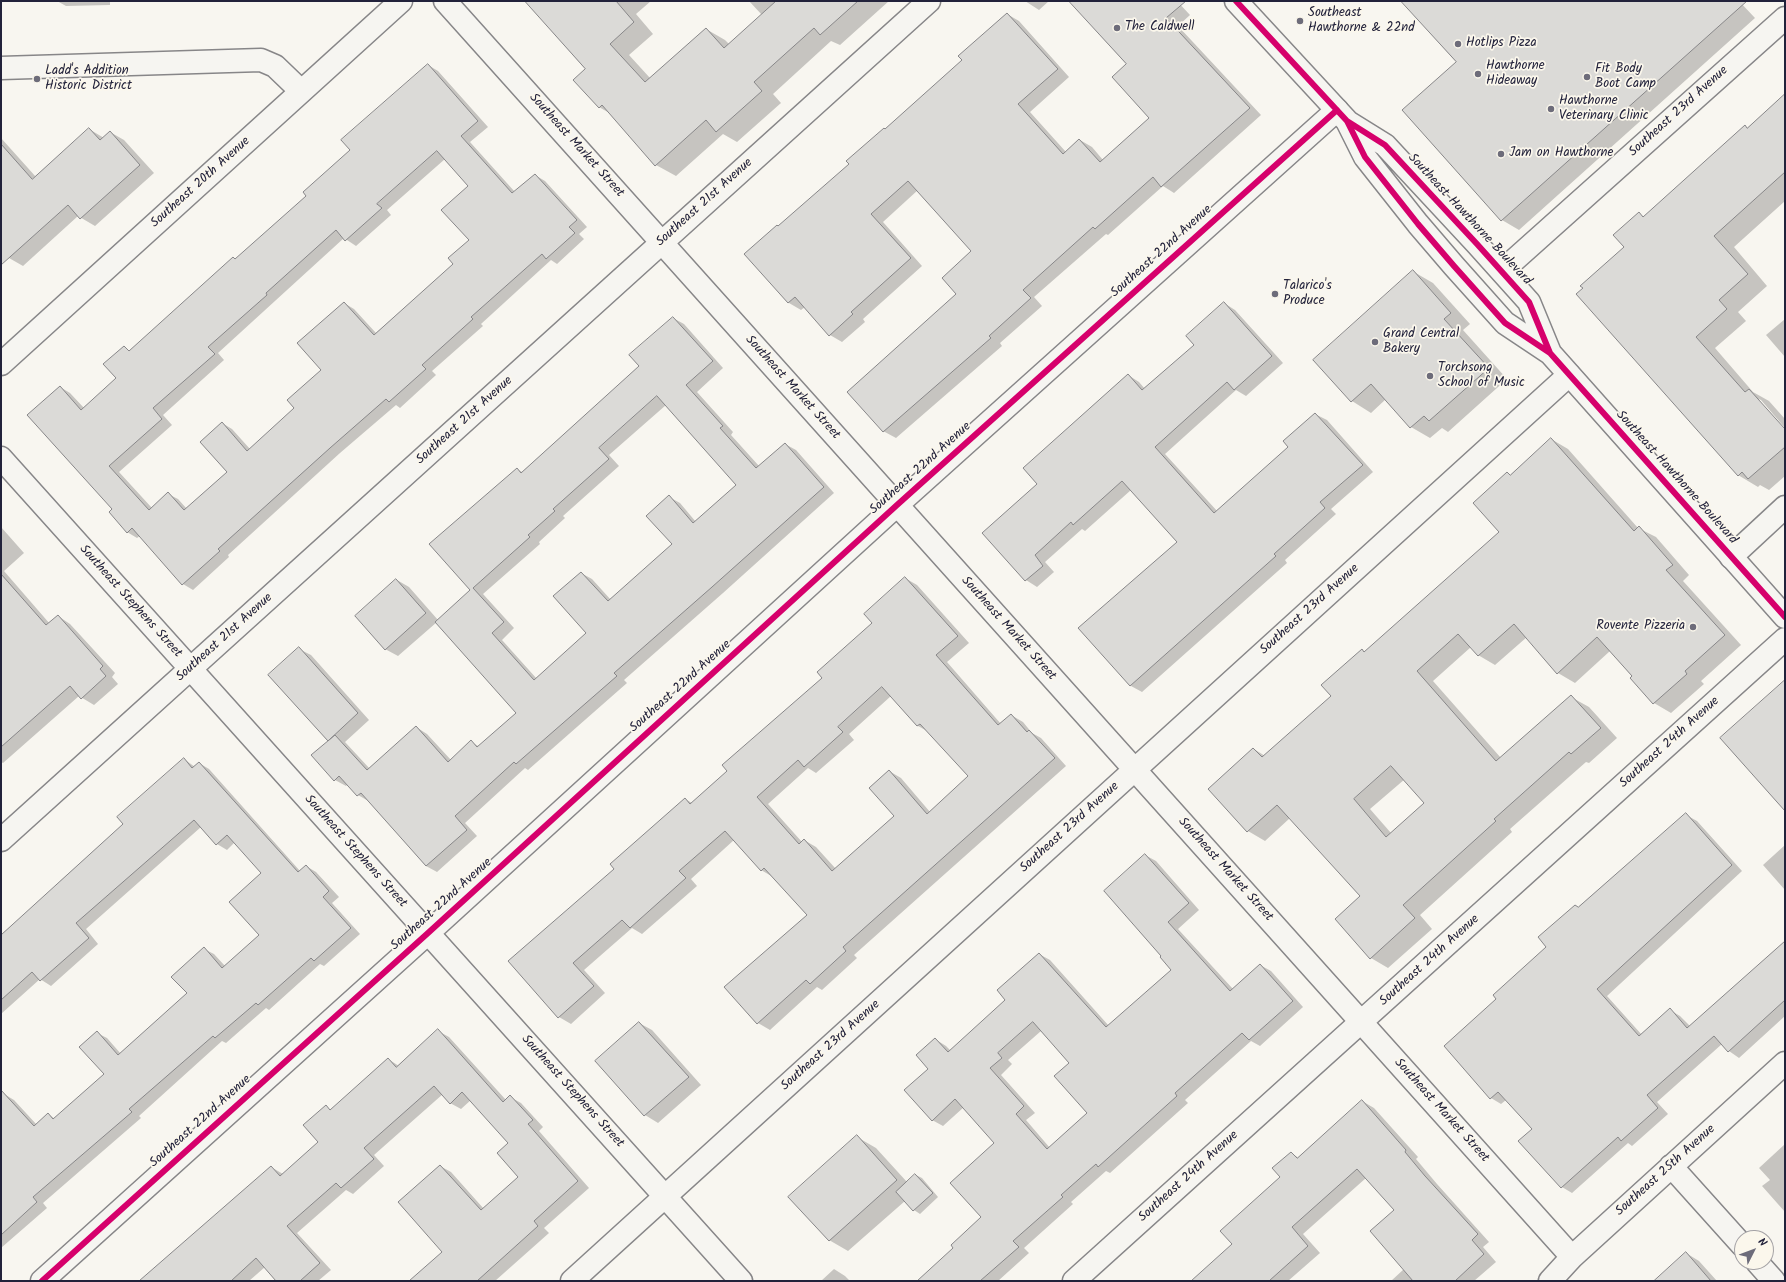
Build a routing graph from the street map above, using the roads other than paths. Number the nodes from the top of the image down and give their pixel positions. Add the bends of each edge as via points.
1 (401, 1) edge
2 (445, 1) edge
3 (929, 1) edge
4 (1246, 4) edge
5 (1785, 18) edge
6 (1, 68) edge
7 (301, 92) junction
8 (1342, 116) junction
9 (662, 242) junction
10 (1502, 271) junction
11 (1550, 353) junction
12 (1, 364) edge
13 (1570, 375) junction
14 (1, 458) edge
15 (897, 505) junction
16 (1785, 507) edge
17 (1731, 557) junction
18 (1785, 617) edge
19 (1785, 639) edge
20 (190, 669) junction
21 (1134, 769) junction
22 (1, 840) edge
23 (428, 933) junction
24 (1362, 1022) junction
25 (1785, 1064) edge
26 (1671, 1166) junction
27 (666, 1196) junction
28 (1734, 1236) edge
29 (1572, 1257) junction
30 (1764, 1270) edge
31 (42, 1281) edge
32 (572, 1281) edge
33 (741, 1281) edge
34 (1074, 1281) edge
35 (1550, 1281) edge
36 (1774, 1281) edge

1 - 7 street, Southeast 20th Avenue
2 - 9 street, Southeast Market Street
3 - 9 street, Southeast 21st Avenue
4 - 8 street, Southeast Hawthorne Boulevard
5 - 10 street, Southeast 23rd Avenue
6 - 7 street via 261,60 275,66
7 - 12 street, Southeast 20th Avenue
8 - 10 street, Southeast Hawthorne Boulevard via 1385,145
8 - 11 street, Southeast Hawthorne Boulevard via 1365,157 1454,266 1505,323
8 - 15 street, Southeast 22nd Avenue
9 - 15 street, Southeast Market Street
9 - 20 street, Southeast 21st Avenue
10 - 11 street, Southeast Hawthorne Boulevard via 1529,302
11 - 13 street, Southeast Hawthorne Boulevard
13 - 17 street, Southeast Hawthorne Boulevard
13 - 21 street, Southeast 23rd Avenue
14 - 20 street, Southeast Stephens Street
15 - 21 street, Southeast Market Street
15 - 23 street, Southeast 22nd Avenue
16 - 17 street
17 - 18 street, Southeast Hawthorne Boulevard
19 - 24 street, Southeast 24th Avenue
20 - 22 street, Southeast 21st Avenue
20 - 23 street, Southeast Stephens Street
21 - 24 street, Southeast Market Street
21 - 27 street, Southeast 23rd Avenue
23 - 27 street, Southeast Stephens Street
23 - 31 street, Southeast 22nd Avenue
24 - 29 street, Southeast Market Street
24 - 34 street, Southeast 24th Avenue
25 - 26 street, Southeast 25th Avenue
26 - 28 street
26 - 29 street, Southeast 25th Avenue
27 - 32 street, Southeast 23rd Avenue
27 - 33 street, Southeast Stephens Street
29 - 35 street, Southeast 25th Avenue
30 - 36 street

